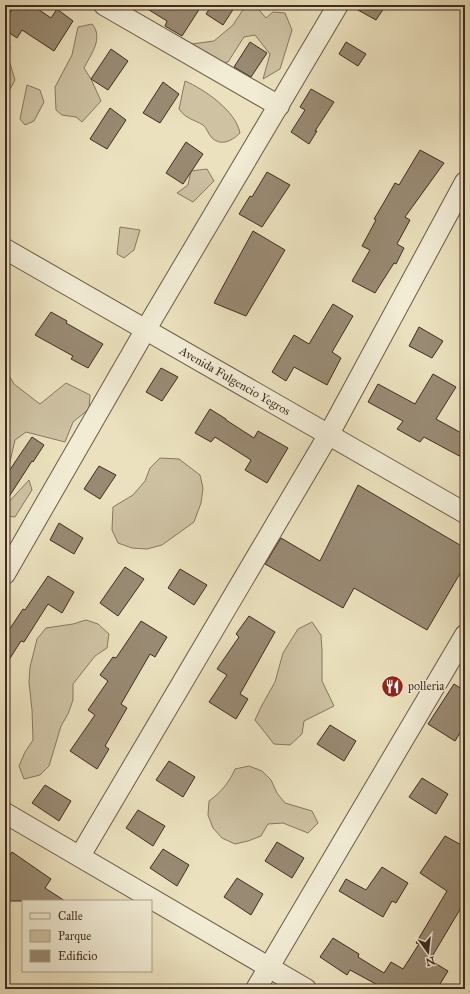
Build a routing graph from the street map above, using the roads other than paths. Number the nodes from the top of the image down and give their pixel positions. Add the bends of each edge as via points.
1 (104, 5) edge
2 (338, 5) edge
3 (279, 106) junction
4 (465, 182) edge
5 (5, 249) edge
6 (146, 329) junction
7 (329, 434) junction
8 (465, 513) edge
9 (13, 543) edge
10 (5, 574) edge
11 (465, 635) edge
12 (5, 813) edge
13 (80, 856) junction
14 (269, 967) junction
15 (256, 989) edge
16 (306, 989) edge

1 - 3 street
2 - 3 street
3 - 6 street
4 - 7 street
5 - 6 street, Avenida Fulgencio Yegros
6 - 7 street, Avenida Fulgencio Yegros
6 - 9 street
7 - 8 street, Avenida Fulgencio Yegros
7 - 13 street
9 - 10 street
11 - 14 street
12 - 13 street
13 - 14 street
14 - 15 street
14 - 16 street

